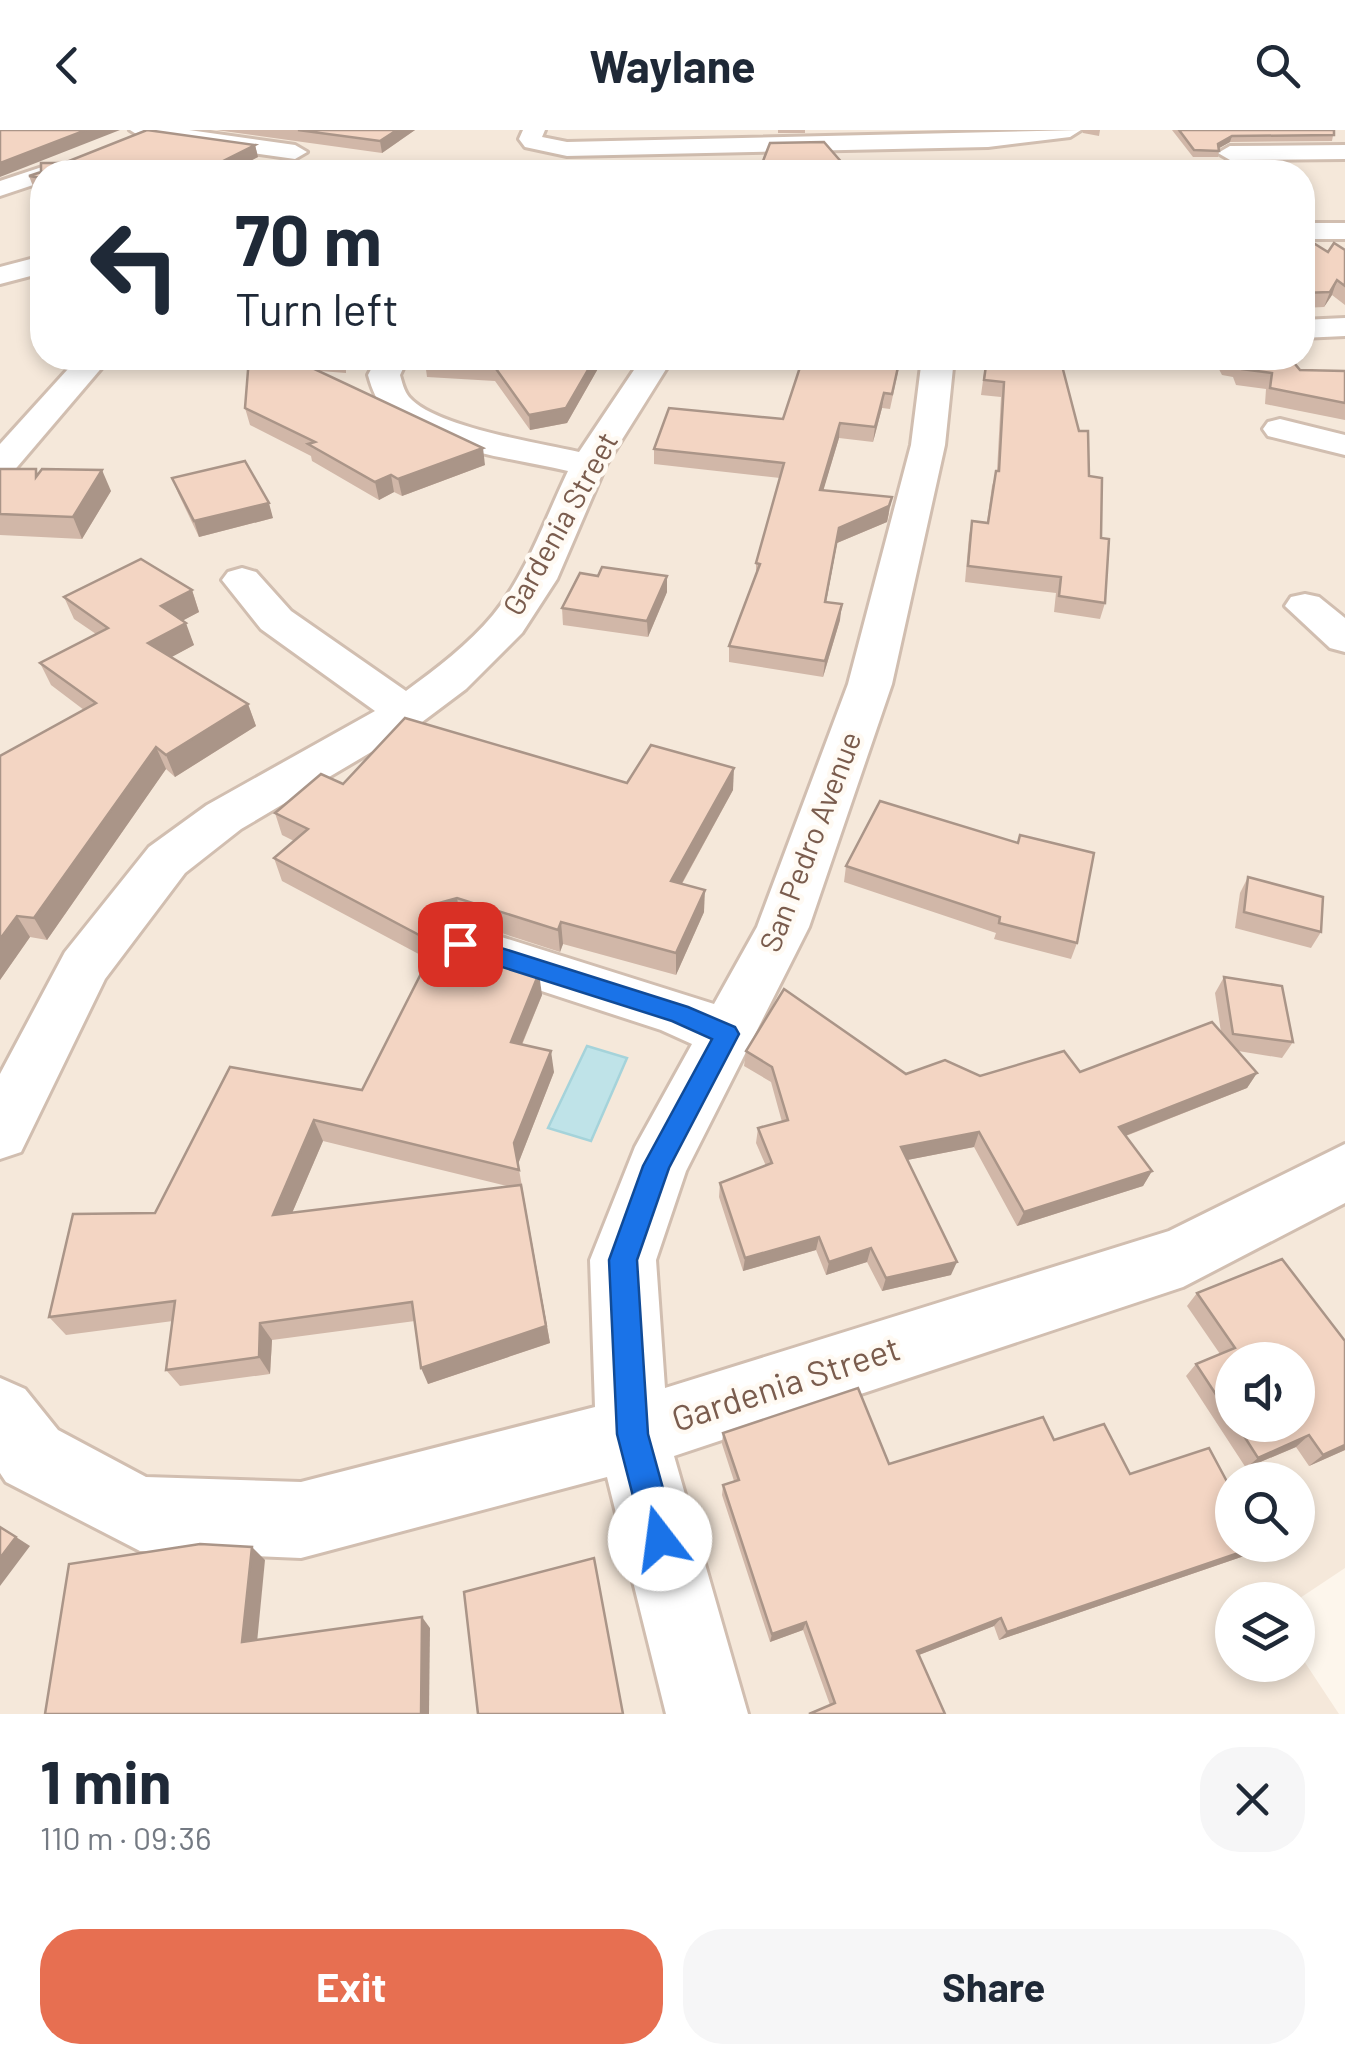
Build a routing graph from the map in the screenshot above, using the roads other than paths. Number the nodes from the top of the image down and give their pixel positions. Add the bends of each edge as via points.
1 (146, 130) edge
2 (534, 130) edge
3 (1070, 130) edge
4 (114, 145) edge
5 (1345, 152) edge
6 (1230, 153) edge
7 (282, 160) edge
8 (0, 171) edge
9 (30, 172) edge
10 (30, 179) edge
11 (0, 189) edge
12 (1345, 231) edge
13 (1315, 232) edge
14 (30, 267) edge
15 (0, 276) edge
16 (1345, 328) edge
17 (1315, 329) edge
18 (80, 370) edge
19 (387, 370) edge
20 (648, 370) edge
21 (937, 370) edge
22 (16, 427) edge
23 (1280, 429) dead end
24 (1345, 445) edge
25 (588, 465) junction
26 (0, 466) edge
27 (242, 580) dead end
28 (1305, 606) dead end
29 (1345, 639) edge
30 (406, 712) junction
31 (460, 944) edge
32 (726, 1034) junction
33 (0, 1133) edge
34 (1345, 1172) edge
35 (0, 1414) edge
36 (632, 1434) junction
37 (707, 1714) edge

1 - 4 street
1 - 7 street via 304,146
2 - 3 street via 534,142 567,148 988,140
5 - 6 street
8 - 9 street
10 - 11 street
12 - 13 street
14 - 15 street
16 - 17 street
18 - 22 street
19 - 25 street via 388,391 400,407 436,426
20 - 25 street, Gardenia Street
21 - 32 street, San Pedro Avenue via 928,445 870,684 784,927
22 - 26 street
23 - 24 street
25 - 30 street, Gardenia Street via 537,578 507,624
27 - 30 street via 276,620
28 - 29 street
30 - 33 street, Gardenia Street via 224,818 167,860 84,967
31 - 32 street
32 - 36 street, San Pedro Avenue via 657,1166 623,1260
34 - 36 street, Gardenia Street via 1183,1257
35 - 36 street, Gardenia Street via 32,1456 140,1514 283,1520
36 - 37 street, San Pedro Avenue

